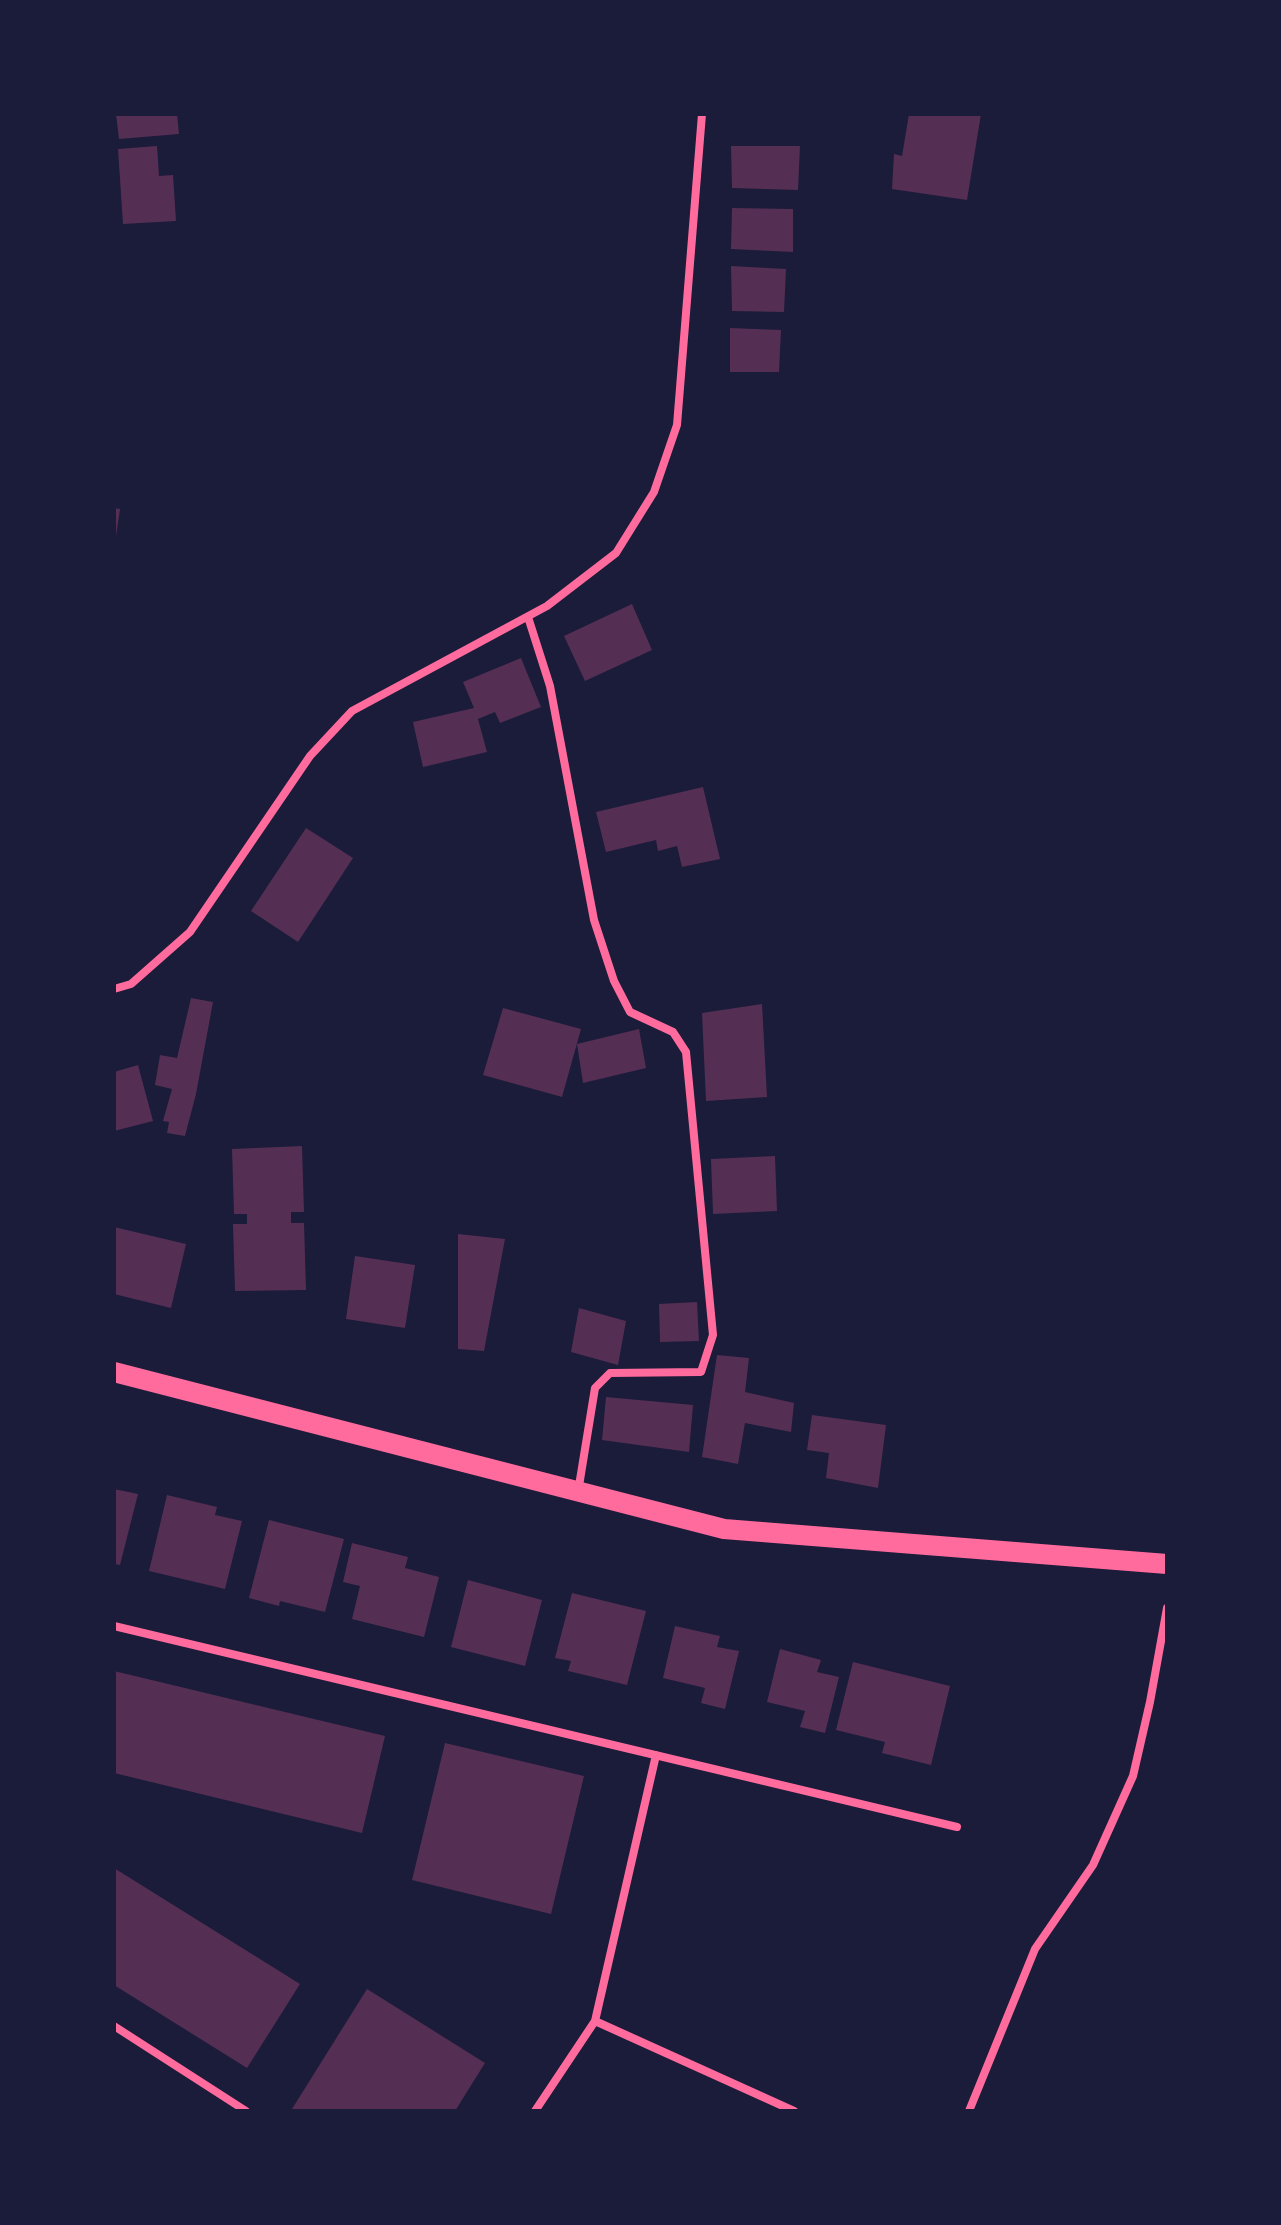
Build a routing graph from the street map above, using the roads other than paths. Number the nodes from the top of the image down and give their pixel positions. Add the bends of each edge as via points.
1 (702, 114) edge
2 (528, 617) junction
3 (114, 989) edge
4 (114, 1372) edge
5 (578, 1492) junction
6 (1167, 1564) edge
7 (1167, 1608) edge
8 (114, 1626) edge
9 (656, 1755) junction
10 (957, 1827) dead end
11 (595, 2021) junction
12 (114, 2026) edge
13 (246, 2111) edge
14 (535, 2111) edge
15 (794, 2111) edge
16 (969, 2111) edge

1 - 2 street via 677,425 654,492 616,553
2 - 3 street via 352,711 310,756 190,932 131,984
2 - 5 street via 550,686 594,920 614,981 630,1012 673,1032 686,1052 713,1335 701,1372 610,1373 595,1388
4 - 5 main road
5 - 6 main road via 724,1529
7 - 16 street via 1133,1776 1093,1865 1035,1949
8 - 9 street
9 - 10 street
9 - 11 street
11 - 14 street
11 - 15 street
12 - 13 street

